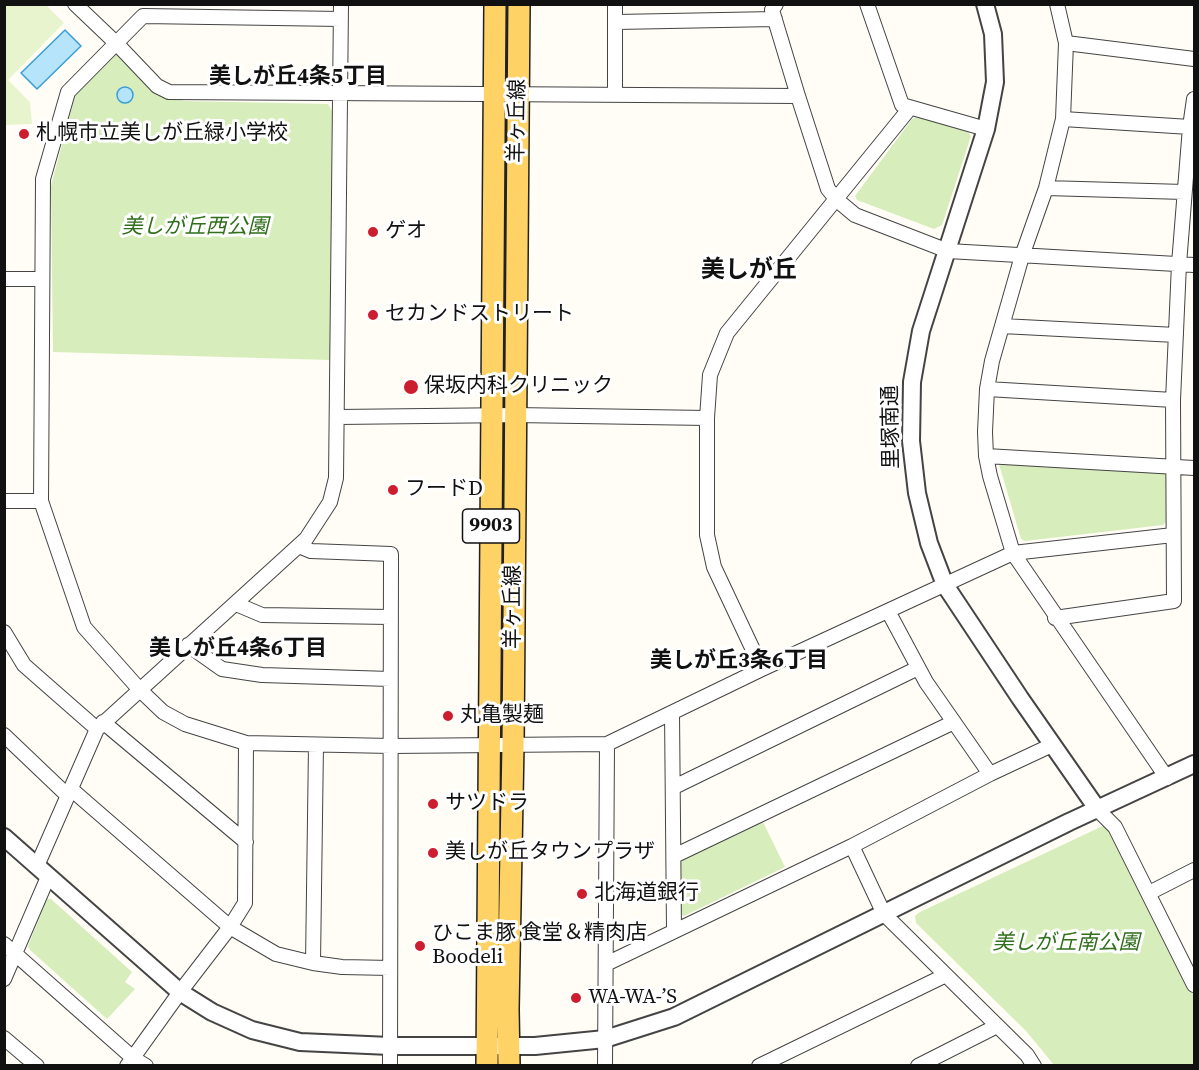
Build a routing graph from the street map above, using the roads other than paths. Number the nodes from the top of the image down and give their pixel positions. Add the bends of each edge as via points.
1 (75, 4) edge
2 (495, 4) edge
3 (519, 4) edge
4 (615, 4) edge
5 (867, 4) edge
6 (985, 4) edge
7 (1057, 4) edge
8 (341, 12) edge
9 (776, 12) edge
10 (616, 22) junction
11 (1066, 43) junction
12 (117, 44) junction
13 (1194, 60) edge
14 (340, 92) junction
15 (494, 93) junction
16 (518, 93) junction
17 (615, 94) junction
18 (798, 96) junction
19 (1194, 99) edge
20 (910, 108) junction
21 (1063, 119) junction
22 (1190, 127) junction
23 (986, 129) junction
24 (1046, 188) junction
25 (1184, 192) junction
26 (837, 200) junction
27 (948, 251) junction
28 (1022, 256) junction
29 (1179, 264) junction
30 (1194, 265) edge
31 (4, 279) edge
32 (42, 279) junction
33 (1002, 326) junction
34 (1176, 335) junction
35 (987, 389) junction
36 (1173, 400) junction
37 (492, 415) junction
38 (515, 415) junction
39 (338, 417) junction
40 (707, 418) junction
41 (986, 456) junction
42 (1173, 466) junction
43 (1194, 468) edge
44 (4, 501) edge
45 (41, 501) junction
46 (1173, 535) junction
47 (299, 546) junction
48 (1013, 553) junction
49 (945, 585) junction
50 (236, 604) junction
51 (888, 611) junction
52 (390, 617) junction
53 (1055, 618) junction
54 (4, 632) edge
55 (188, 645) junction
56 (918, 668) junction
57 (762, 669) junction
58 (390, 679) junction
59 (140, 690) junction
60 (672, 713) junction
61 (954, 722) junction
62 (100, 725) junction
63 (4, 735) edge
64 (246, 743) junction
65 (607, 744) junction
66 (489, 745) junction
67 (513, 745) junction
68 (1052, 745) junction
69 (316, 746) junction
70 (391, 746) junction
71 (1194, 764) edge
72 (990, 774) junction
73 (1167, 778) junction
74 (674, 787) junction
75 (70, 792) junction
76 (1098, 810) junction
77 (4, 837) edge
78 (246, 842) junction
79 (852, 846) junction
80 (674, 856) junction
81 (1194, 870) edge
82 (42, 872) junction
83 (1149, 892) junction
84 (884, 914) junction
85 (230, 927) junction
86 (674, 930) junction
87 (10, 949) edge
88 (313, 963) junction
89 (606, 964) junction
90 (390, 968) junction
91 (946, 975) junction
92 (1193, 977) edge
93 (4, 979) edge
94 (180, 992) junction
95 (997, 1026) junction
96 (4, 1038) edge
97 (605, 1039) junction
98 (390, 1046) junction
99 (487, 1056) edge
100 (509, 1056) edge
101 (130, 1062) edge
102 (776, 1062) edge
103 (37, 1065) edge
104 (146, 1065) edge
105 (390, 1065) edge
106 (605, 1065) edge
107 (759, 1065) edge
108 (918, 1065) edge
109 (1034, 1065) edge

1 - 12 street
2 - 15 main road, 羊ヶ丘線 / 9903
3 - 16 main road, 羊ヶ丘線 / 9903
4 - 10 street
5 - 20 street via 902,105
6 - 23 street, 里塚南通 via 993,34 995,82
7 - 11 street
8 - 12 street via 143,16
8 - 14 street
9 - 10 street
9 - 18 street
10 - 17 street
11 - 13 street
11 - 21 street
12 - 14 street via 157,86 169,92
12 - 32 street via 68,92 43,179
14 - 15 street
14 - 39 street
15 - 16 street
15 - 37 main road, 羊ヶ丘線 / 9903
16 - 17 street
16 - 38 main road, 羊ヶ丘線 / 9903
17 - 18 street
18 - 26 street via 828,189
19 - 22 street
20 - 23 street
20 - 26 street
21 - 22 street
21 - 24 street
22 - 25 street
23 - 27 street, 里塚南通
24 - 25 street
24 - 28 street
25 - 29 street
26 - 27 street via 855,215
26 - 40 street via 727,333 710,375
27 - 28 street
27 - 49 street, 里塚南通 via 921,331 912,382 911,441 917,493 929,543
28 - 29 street
28 - 33 street
29 - 30 street
29 - 34 street
31 - 32 street
32 - 45 street
33 - 34 street
33 - 35 street
34 - 36 street
35 - 36 street
35 - 41 street
36 - 42 street
37 - 38 street
37 - 39 street
37 - 66 main road, 羊ヶ丘線 / 9903
38 - 40 street
38 - 67 main road, 羊ヶ丘線 / 9903
39 - 47 street via 336,478 330,502
40 - 57 street via 707,536 714,567
41 - 42 street
41 - 48 street
42 - 43 street
42 - 46 street
44 - 45 street
45 - 59 street via 84,627
46 - 48 street
46 - 53 street via 1174,601
47 - 50 street
47 - 52 street via 311,551 391,554
48 - 49 street
48 - 53 street
49 - 51 street
49 - 68 street, 里塚南通
50 - 52 street via 262,615
50 - 55 street
51 - 56 street
51 - 57 street
52 - 58 street
53 - 73 street
54 - 62 street via 24,665
55 - 58 street via 222,669 262,675
55 - 59 street
56 - 61 street
56 - 74 street
57 - 60 street
58 - 70 street
59 - 62 street
59 - 64 street via 163,712 185,724
60 - 65 street
60 - 74 street
61 - 72 street
61 - 80 street
62 - 75 street
62 - 78 street
63 - 75 street
64 - 69 street
64 - 78 street
65 - 67 street
65 - 89 street
66 - 67 street
66 - 70 street
66 - 99 main road, 羊ヶ丘線 / 9903
67 - 100 main road, 羊ヶ丘線 / 9903
68 - 72 street
68 - 76 street, 里塚南通
69 - 70 street
69 - 88 street
70 - 90 street
71 - 73 street
72 - 79 street
73 - 76 street
74 - 80 street
75 - 82 street
75 - 85 street
76 - 83 street via 1115,826
76 - 84 street
77 - 82 street
78 - 85 street via 245,903
79 - 84 street
79 - 86 street
80 - 86 street
81 - 83 street
82 - 87 street
82 - 94 street
83 - 92 street
84 - 91 street
84 - 97 street via 674,1017
85 - 88 street via 276,954
85 - 94 street
86 - 89 street
87 - 93 street
87 - 101 street
88 - 90 street
89 - 97 street
90 - 98 street
91 - 95 street
91 - 102 street
94 - 98 street via 252,1030 300,1042
94 - 101 street
95 - 108 street
95 - 109 street
96 - 103 street
97 - 100 street via 535,1046
97 - 106 street
98 - 99 street
98 - 105 street
99 - 100 street
101 - 104 street
102 - 107 street

